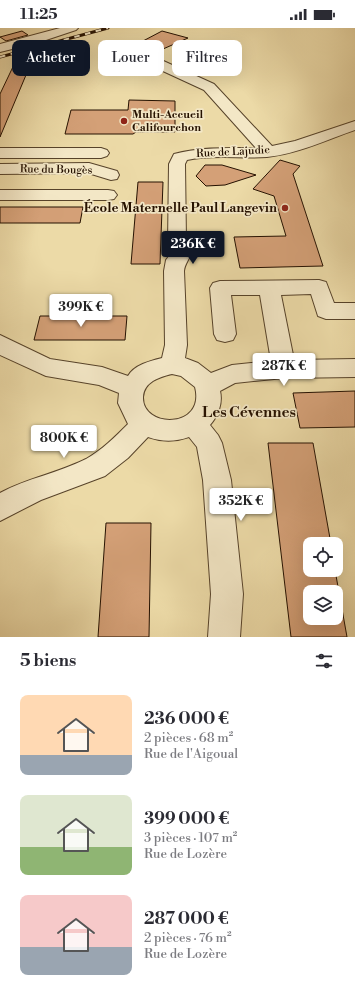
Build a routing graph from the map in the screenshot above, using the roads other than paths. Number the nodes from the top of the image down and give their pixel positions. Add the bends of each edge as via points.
1 (72, 28) edge
2 (0, 48) edge
3 (164, 66) edge
4 (355, 125) edge
5 (268, 152) junction
6 (0, 153) edge
7 (101, 153) dead end
8 (0, 169) edge
9 (111, 175) dead end
10 (0, 195) edge
11 (108, 195) dead end
12 (269, 288) junction
13 (355, 311) edge
14 (225, 334) dead end
15 (1, 346) edge
16 (172, 365) junction
17 (355, 368) edge
18 (284, 369) junction
19 (207, 386) junction
20 (132, 388) junction
21 (145, 424) junction
22 (194, 424) junction
23 (0, 508) edge
24 (224, 637) edge

1 - 2 street
3 - 5 street via 209,87
4 - 5 street, Rue de Lajudie via 301,144
5 - 16 street, Rue de Lajudie via 197,154 180,157 177,164 177,244 182,247 182,254 176,260 174,271 176,345
6 - 7 street
8 - 9 street, Rue du Bougès via 90,168
10 - 11 street, Rue du Bougès
12 - 13 street via 320,287 326,311
12 - 14 street via 220,288
12 - 18 street
15 - 20 street via 46,367 102,376
16 - 19 street via 193,371
16 - 20 street via 148,371 138,378
17 - 18 street
18 - 19 street via 232,374
19 - 22 street via 208,406 203,416
20 - 21 street via 131,407
21 - 22 street via 169,431
21 - 23 street via 122,448 90,470 32,490
22 - 24 street via 209,443 217,480 227,594

